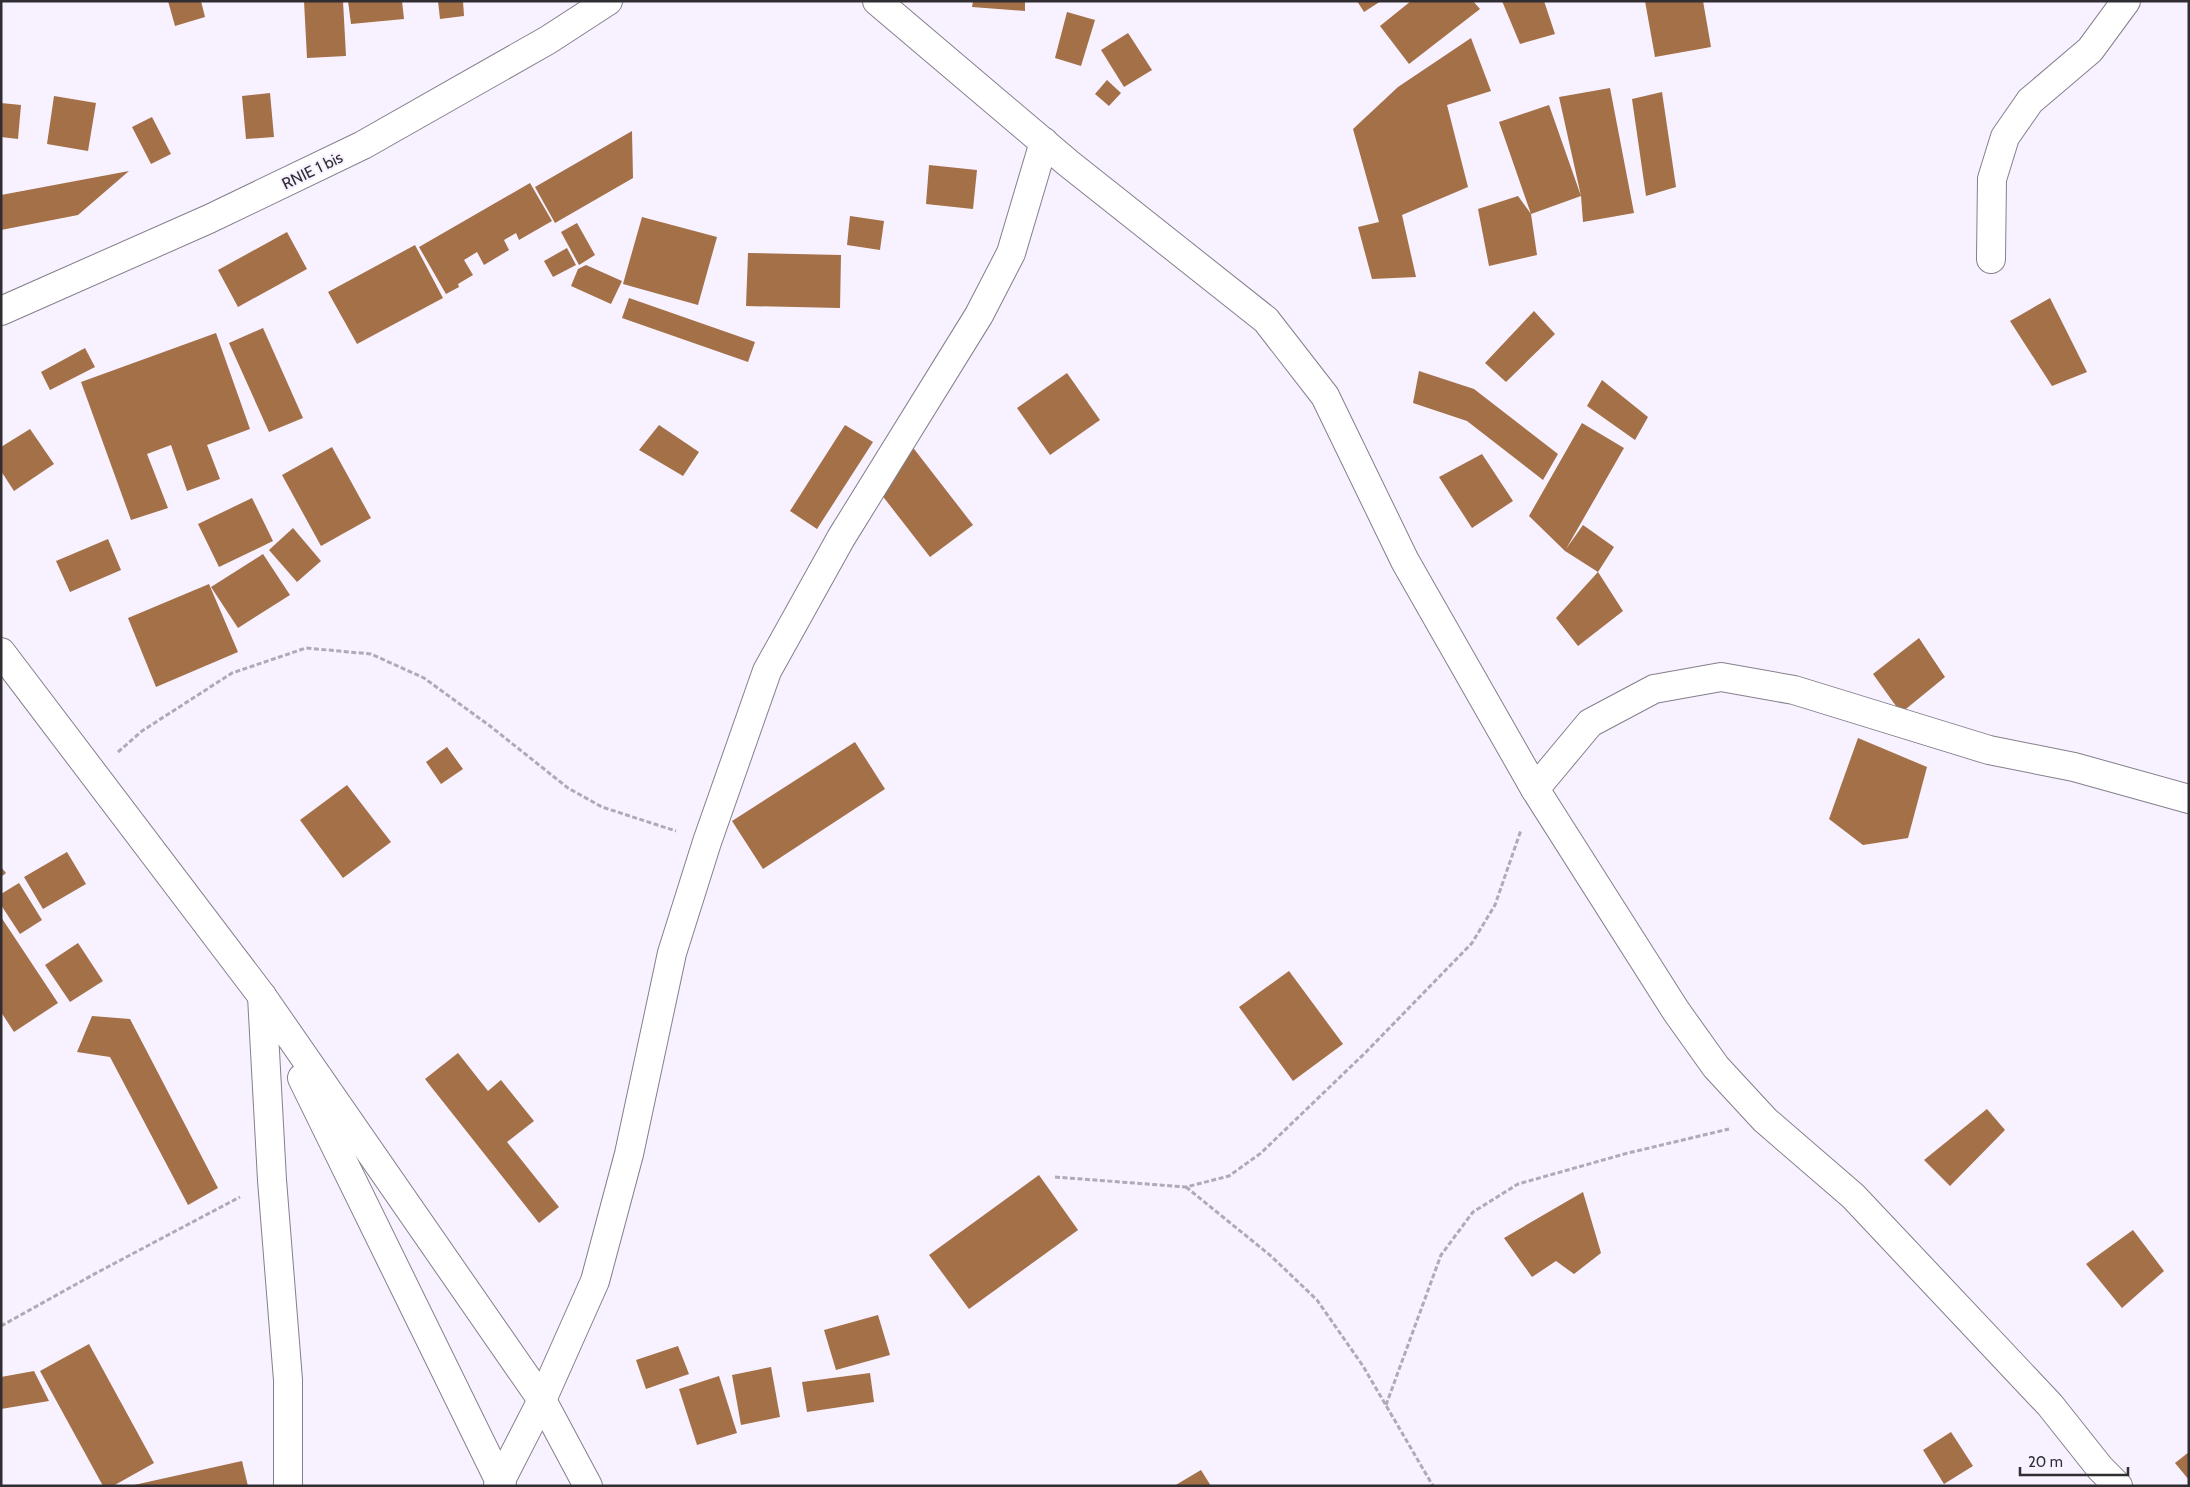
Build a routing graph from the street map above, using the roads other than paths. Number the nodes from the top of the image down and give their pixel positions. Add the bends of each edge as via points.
1 (608, 1) edge
2 (877, 1) edge
3 (2126, 1) edge
4 (1044, 142) junction
5 (1991, 259) dead end
6 (1, 311) edge
7 (1, 652) edge
8 (1535, 789) junction
9 (2189, 799) edge
10 (262, 996) junction
11 (542, 1400) junction
12 (500, 1485) edge
13 (288, 1486) edge
14 (588, 1486) edge
15 (2118, 1486) edge

1 - 6 street, RNIE 1 bis via 548,40 363,146 209,220
2 - 4 street
3 - 5 street via 2090,50 2030,101 2005,138 1992,179
4 - 8 street via 1266,320 1325,396 1405,560
4 - 11 street via 1011,252 983,307 841,538 767,671 672,953 628,1154 595,1281
7 - 10 street
8 - 9 street via 1590,723 1654,688 1721,677 1794,690 1989,750 2074,767
8 - 15 street via 1676,1011 1716,1067 1765,1120 1853,1196 2050,1405
10 - 11 street
10 - 12 street
10 - 13 street via 288,1380
11 - 12 street
11 - 14 street

